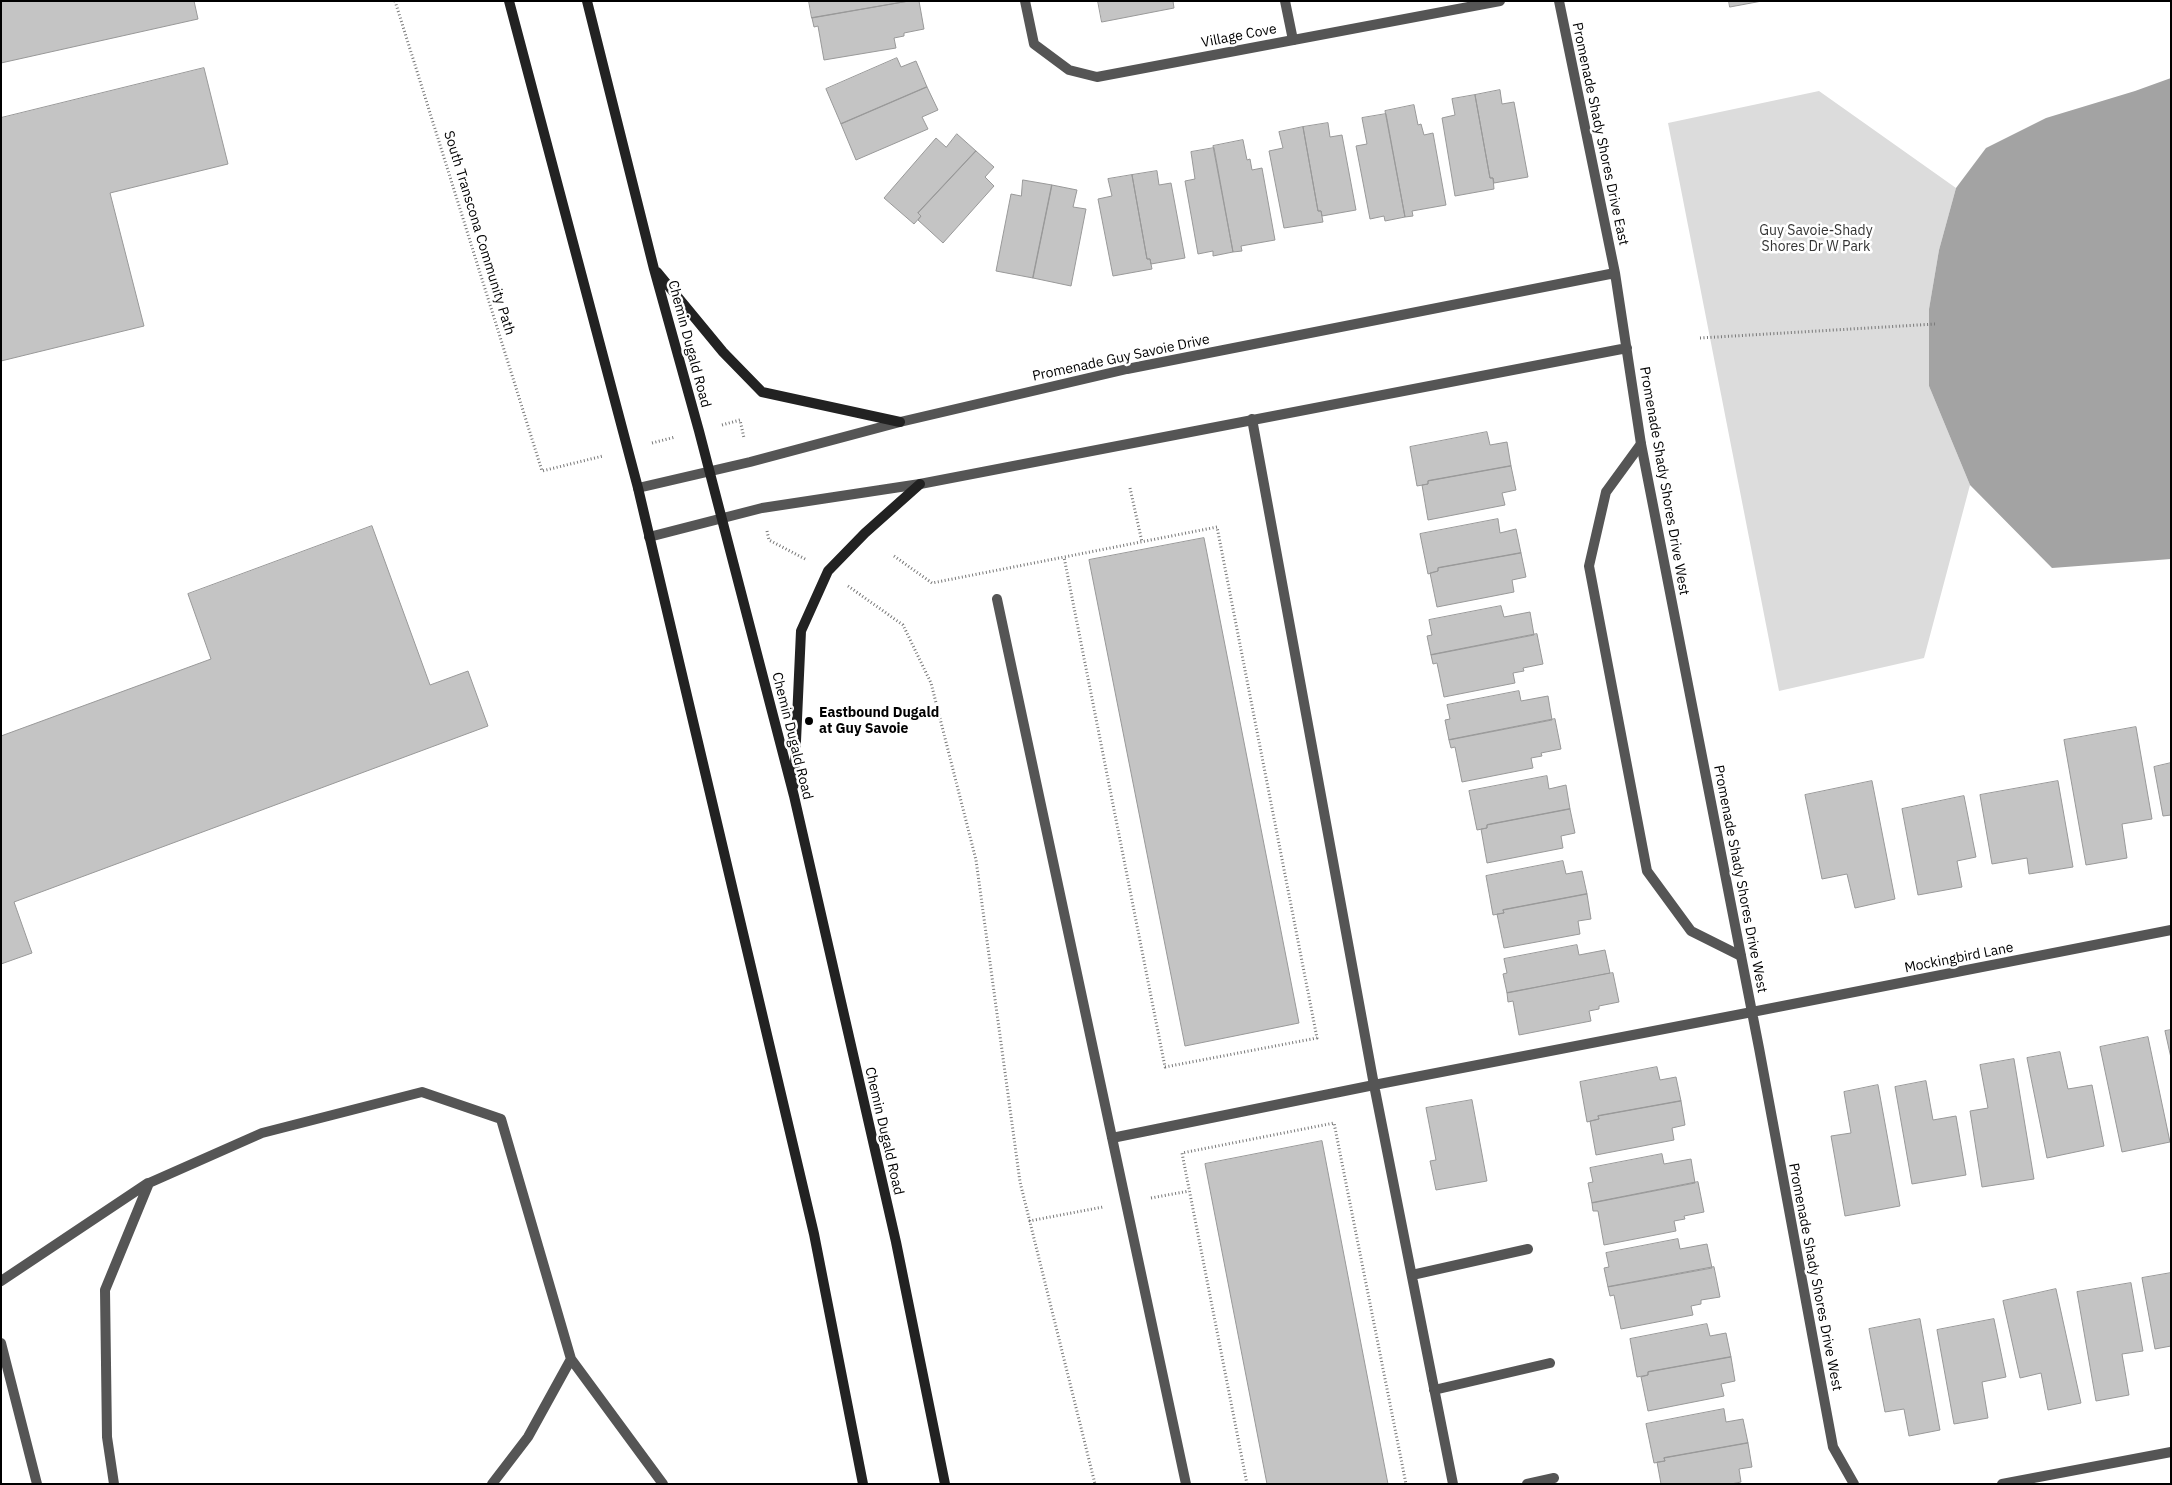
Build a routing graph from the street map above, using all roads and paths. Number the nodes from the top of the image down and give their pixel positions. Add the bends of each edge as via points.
1 (395, 1) edge
2 (509, 1) edge
3 (587, 1) edge
4 (1025, 1) edge
5 (1285, 1) edge
6 (1500, 1) edge
7 (1559, 1) edge
8 (1293, 40) junction
9 (654, 269) junction
10 (1614, 273) junction
11 (1935, 324) dead end
12 (1700, 338) dead end
13 (1627, 348) junction
14 (1252, 420) junction
15 (900, 422) junction
16 (1641, 444) junction
17 (542, 471) dead end
18 (710, 472) junction
19 (920, 484) junction
20 (638, 488) junction
21 (1130, 488) dead end
22 (722, 519) junction
23 (650, 537) junction
24 (1142, 542) junction
25 (894, 556) dead end
26 (1064, 557) junction
27 (861, 596) dead end
28 (997, 599) dead end
29 (794, 796) junction
30 (2171, 930) edge
31 (1741, 956) junction
32 (1752, 1012) junction
33 (1374, 1085) junction
34 (1112, 1138) junction
35 (149, 1183) junction
36 (1528, 1249) dead end
37 (1412, 1275) junction
38 (1, 1281) edge
39 (1, 1343) edge
40 (571, 1359) junction
41 (1550, 1363) dead end
42 (1434, 1390) junction
43 (2171, 1452) edge
44 (1554, 1478) dead end
45 (37, 1484) edge
46 (114, 1484) edge
47 (492, 1484) edge
48 (664, 1484) edge
49 (863, 1484) edge
50 (945, 1484) edge
51 (1095, 1484) edge
52 (1186, 1484) edge
53 (1248, 1484) edge
54 (1406, 1484) edge
55 (1453, 1484) edge
56 (1527, 1484) edge
57 (1854, 1484) edge
58 (2002, 1484) edge

1 - 17 path, South Transcona Community Path
2 - 20 main road
3 - 9 main road, Chemin Dugald Road
4 - 8 street, Village Cove via 1034,44 1069,70 1097,77
5 - 8 street
6 - 8 street, Village Cove
7 - 10 street, Promenade Shady Shores Drive East
9 - 15 main road via 723,352 762,392
9 - 18 main road, Chemin Dugald Road
10 - 13 street, Promenade Shady Shores Drive West
10 - 15 street, Promenade Guy Savoie Drive via 1127,369
11 - 12 path
13 - 14 street
13 - 16 street, Promenade Shady Shores Drive West
14 - 19 street
14 - 33 street
15 - 18 street, Promenade Guy Savoie Drive
16 - 31 street, Promenade Shady Shores Drive West
16 - 31 street via 1606,492 1589,566 1647,871 1690,931
18 - 20 street, Promenade Guy Savoie Drive
18 - 22 main road, Chemin Dugald Road
19 - 22 street via 762,508
19 - 29 main road via 828,571 801,631
20 - 23 main road
21 - 24 path
22 - 23 street
22 - 29 main road, Chemin Dugald Road
23 - 49 main road via 814,1234
24 - 26 path
24 - 26 path via 1217,527 1317,1038 1165,1068
25 - 26 path via 932,583
27 - 51 path via 903,625 931,683 976,860 1020,1182
28 - 34 street
29 - 50 main road, Chemin Dugald Road via 893,1232
30 - 32 street, Mockingbird Lane
31 - 32 street, Promenade Shady Shores Drive West
32 - 33 street, Mockingbird Lane
32 - 57 street, Promenade Shady Shores Drive West via 1833,1447
33 - 34 street, Mockingbird Lane
33 - 37 street
34 - 52 street
35 - 38 street
35 - 40 street via 262,1133 422,1092 501,1119
35 - 46 street via 105,1290 107,1437
36 - 37 street
37 - 42 street
39 - 45 street
40 - 47 street via 528,1437
40 - 48 street
41 - 42 street
42 - 55 street
43 - 58 street
44 - 56 street
53 - 54 path via 1182,1153 1334,1123

